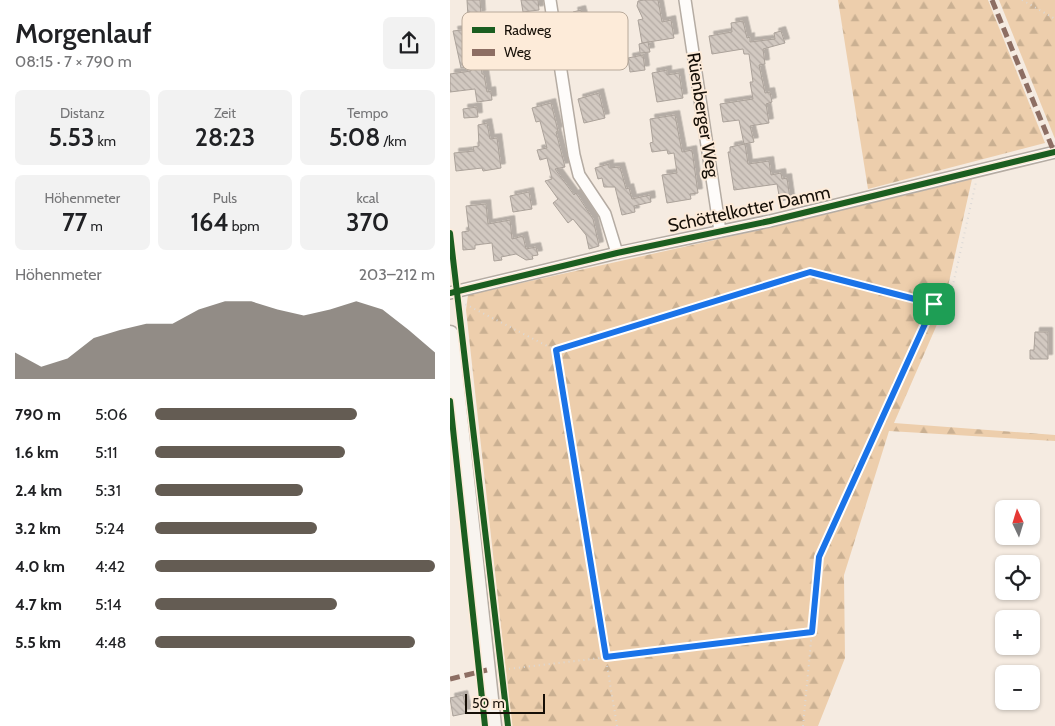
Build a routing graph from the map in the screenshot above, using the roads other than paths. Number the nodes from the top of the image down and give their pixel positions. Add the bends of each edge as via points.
1 (685, 0) edge
2 (561, 70) edge
3 (1055, 152) edge
4 (720, 231) junction
5 (617, 253) junction
6 (454, 297) edge
7 (450, 334) edge
8 (493, 726) edge

1 - 4 street, Rüenberger Weg
2 - 5 street via 579,175 605,214
3 - 4 street, Schöttelkotter Damm
4 - 5 street, Schöttelkotter Damm
5 - 6 street, Schöttelkotter Damm
7 - 8 street

